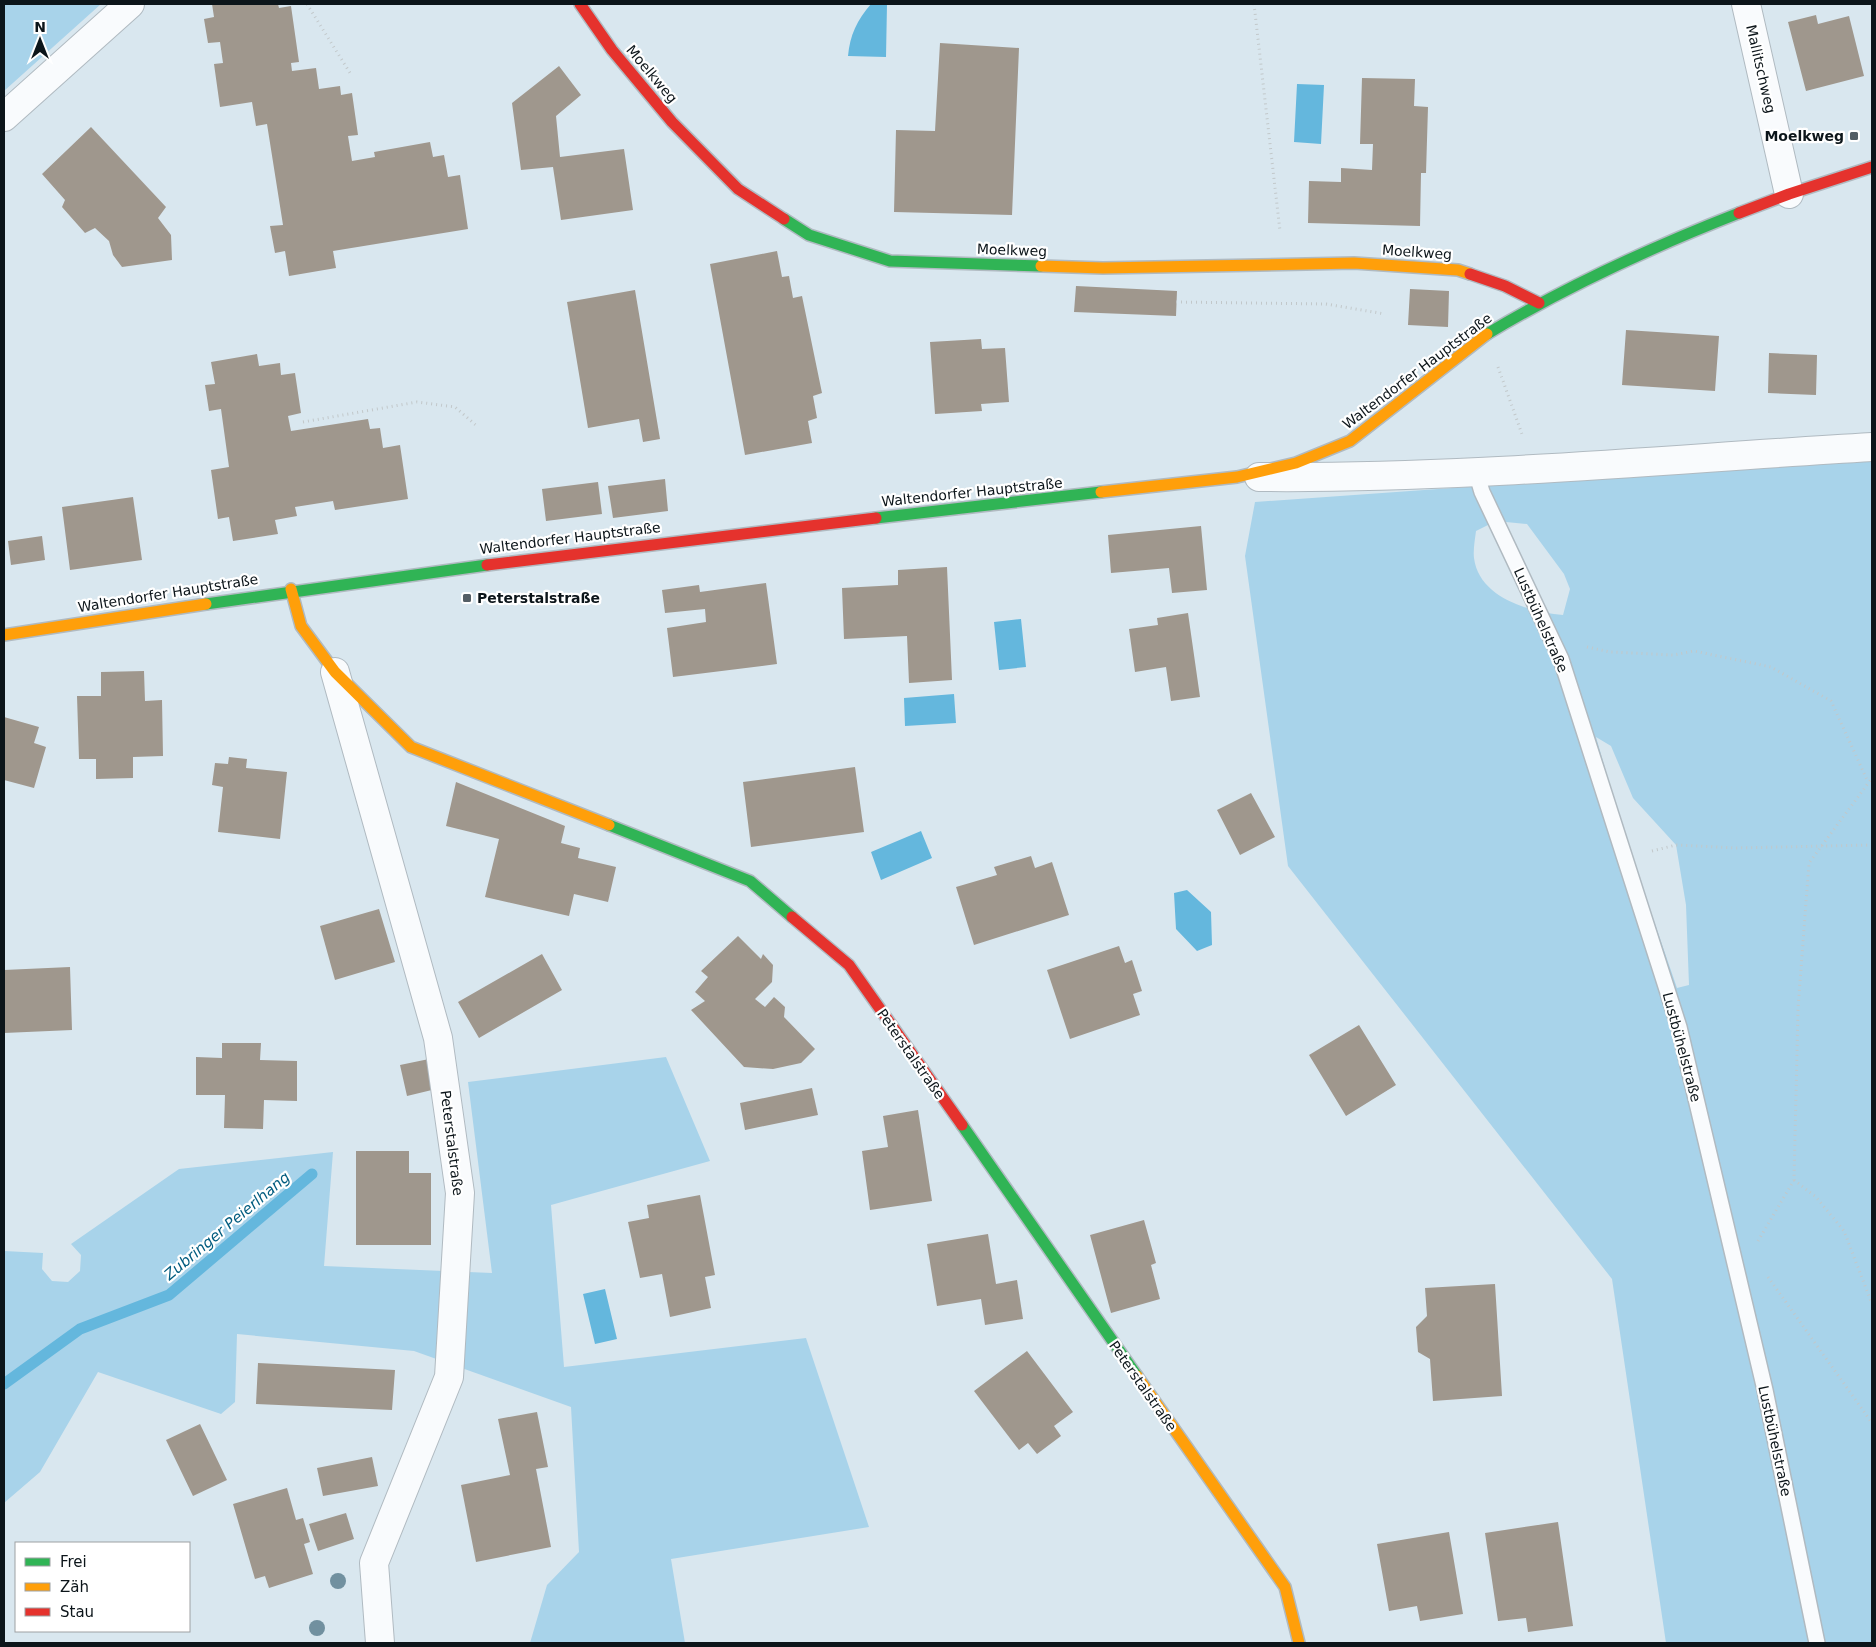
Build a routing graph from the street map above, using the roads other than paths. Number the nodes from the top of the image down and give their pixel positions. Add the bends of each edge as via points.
1 (130, 4) edge
2 (580, 4) edge
3 (1746, 4) edge
4 (4, 118) edge
5 (1872, 167) edge
6 (1789, 194) junction
7 (1539, 303) junction
8 (1872, 447) edge
9 (1476, 472) junction
10 (1237, 477) junction
11 (292, 589) junction
12 (4, 635) edge
13 (335, 672) junction
14 (380, 1643) edge
15 (1298, 1643) edge
16 (1817, 1643) edge

1 - 4 street
2 - 7 street, Moelkweg via 612,50 672,122 738,189 809,235 890,261 1103,268 1354,263 1458,270 1505,286
3 - 6 street, Mallitschweg
5 - 6 street, Waltendorfer Hauptstraße
6 - 7 street, Waltendorfer Hauptstraße via 1678,237
7 - 10 street, Waltendorfer Hauptstraße via 1480,338 1350,441 1296,463
8 - 9 street
9 - 10 street via 1318,478
9 - 16 lane, Lustbühelstraße via 1482,492 1560,659 1679,1027 1765,1390
10 - 11 street, Waltendorfer Hauptstraße via 702,536
11 - 12 street, Waltendorfer Hauptstraße
11 - 13 street, Peterstalstraße via 301,626
13 - 14 street, Peterstalstraße via 438,1038 460,1194 449,1377 374,1563
13 - 15 street, Peterstalstraße via 411,747 750,881 849,965 1285,1587

